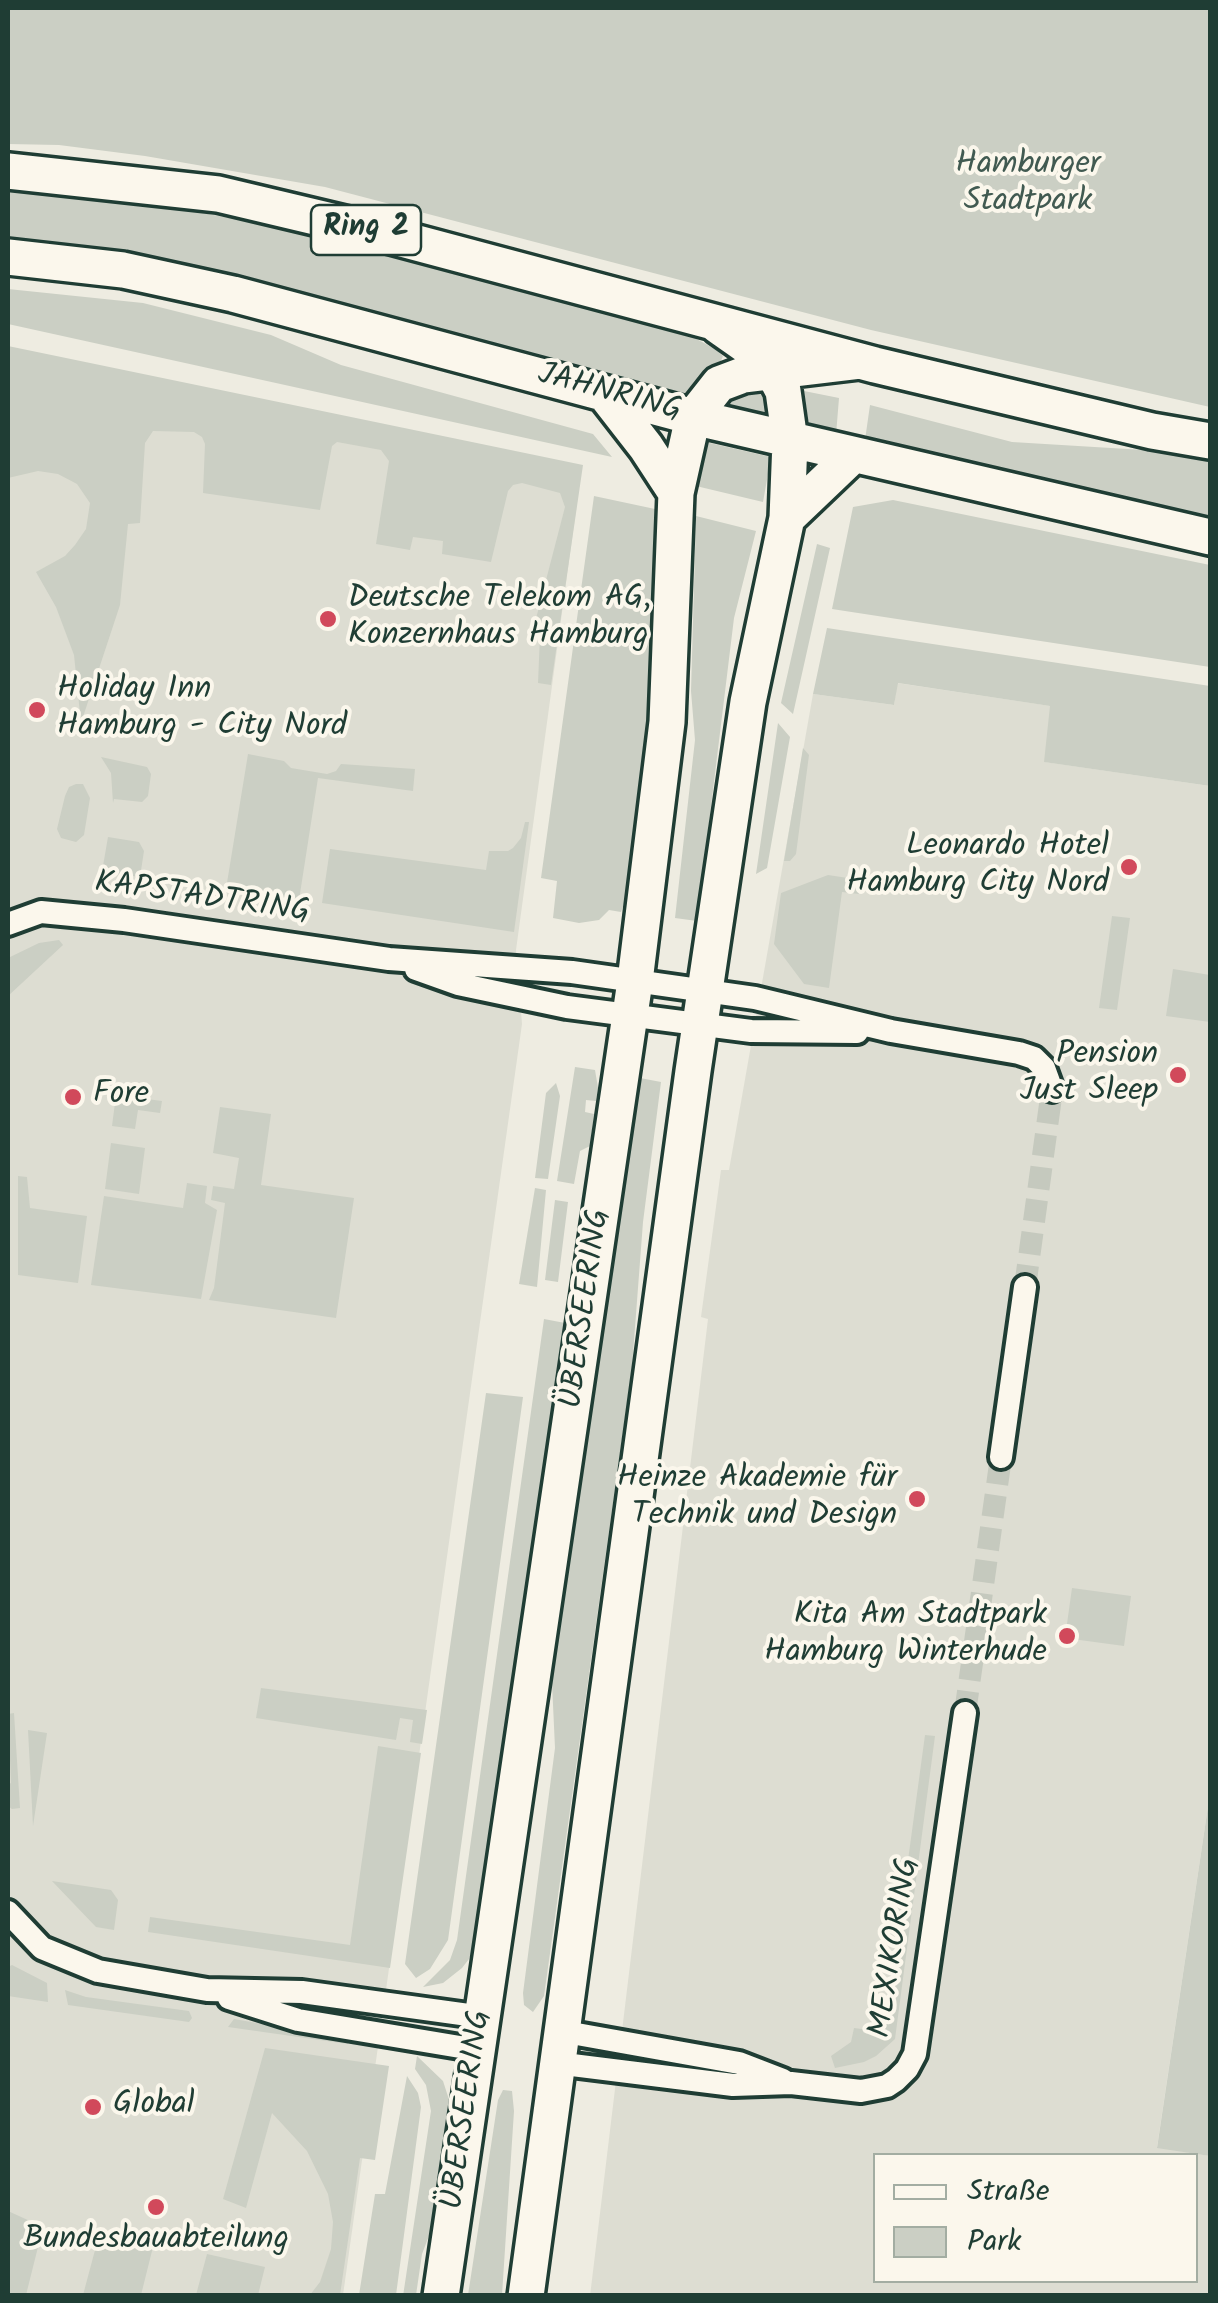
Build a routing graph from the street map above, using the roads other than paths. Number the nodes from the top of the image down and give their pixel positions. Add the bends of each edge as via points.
1 (8, 171) edge
2 (8, 256) edge
3 (718, 326) junction
4 (860, 362) junction
5 (773, 372) junction
6 (604, 393) junction
7 (693, 417) junction
8 (790, 440) junction
9 (1210, 441) edge
10 (852, 456) junction
11 (676, 493) junction
12 (786, 518) junction
13 (1210, 536) edge
14 (8, 924) edge
15 (389, 960) junction
16 (633, 998) junction
17 (702, 1008) junction
18 (891, 1031) junction
19 (1052, 1090) dead end
20 (1025, 1287) tunnel mouth
21 (1001, 1457) tunnel mouth
22 (965, 1713) tunnel mouth
23 (8, 1912) edge
24 (207, 1990) junction
25 (480, 2034) junction
26 (558, 2046) junction
27 (790, 2083) junction
28 (441, 2296) edge
29 (526, 2296) edge

1 - 3 main road, Ring 2 via 218,194
2 - 6 main road, JAHNRING via 123,270 233,294
3 - 4 main road, Ring 2
3 - 5 main road
4 - 5 main road
4 - 9 main road, Ring 2
5 - 7 main road via 719,384
5 - 8 main road via 787,404
6 - 7 main road, JAHNRING
6 - 11 main road
7 - 8 main road, JAHNRING
7 - 11 main road, ÜBERSEERING
8 - 10 main road, JAHNRING
8 - 12 main road
10 - 12 main road
10 - 13 main road, JAHNRING
11 - 16 main road, ÜBERSEERING via 667,722
12 - 17 main road via 748,702
14 - 15 street, KAPSTADTRING via 41,912
15 - 16 street, KAPSTADTRING via 572,972
15 - 16 street, KAPSTADTRING via 458,984 552,1004
16 - 17 street
16 - 17 street
16 - 25 main road, ÜBERSEERING
17 - 18 street via 771,1001
17 - 18 street via 766,1032
17 - 26 main road
18 - 19 street via 1034,1058
20 - 21 street
22 - 27 street, MEXIKORING via 912,2062 896,2080 873,2090
23 - 24 street via 42,1948 63,1959
24 - 25 street via 302,1992
24 - 25 street via 298,2020
25 - 28 main road, ÜBERSEERING
26 - 27 street, MEXIKORING via 739,2064
26 - 27 street, MEXIKORING via 733,2086
26 - 29 main road

